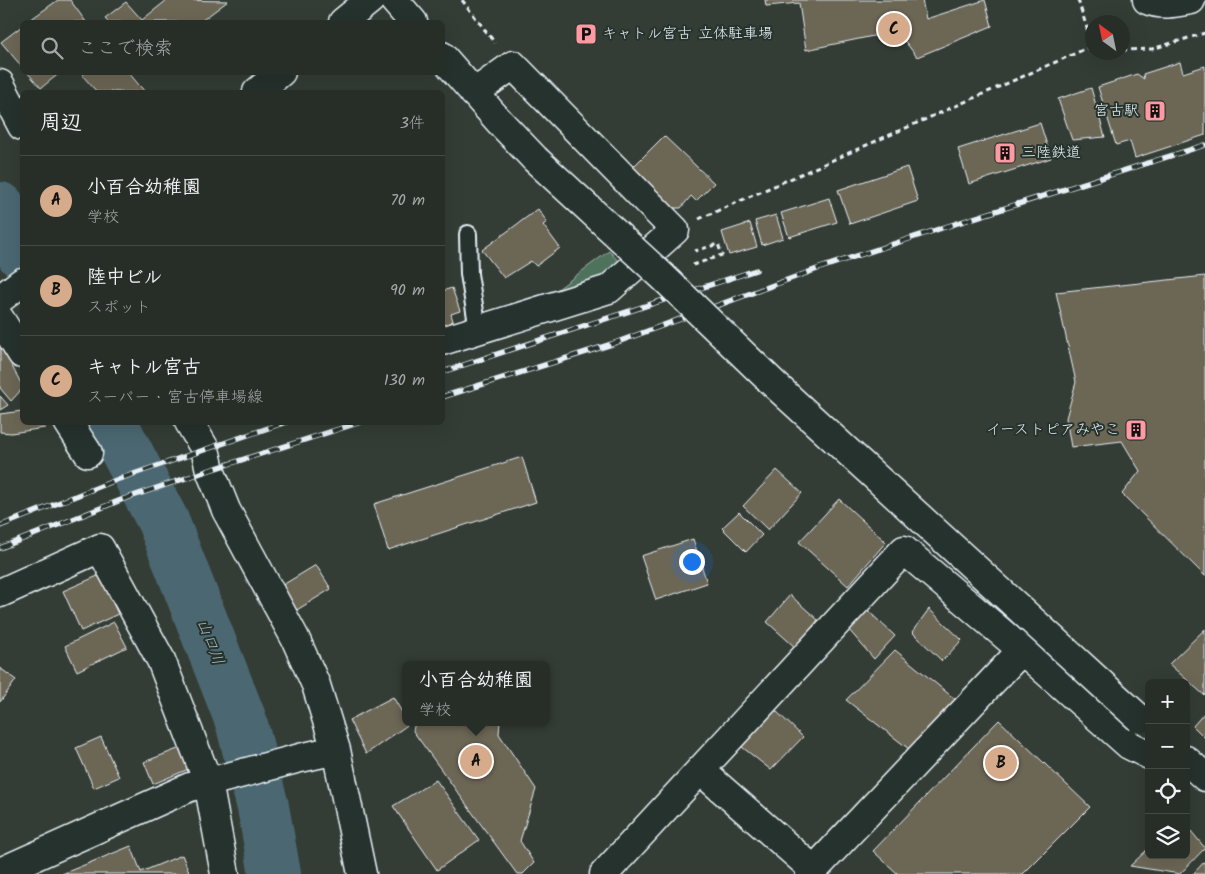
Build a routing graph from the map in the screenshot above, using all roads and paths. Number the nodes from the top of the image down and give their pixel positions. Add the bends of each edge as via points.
1 (370, 0) edge
2 (394, 0) edge
3 (462, 0) edge
4 (1078, 0) edge
5 (1146, 0) edge
6 (1191, 0) edge
7 (345, 20) edge
8 (411, 20) edge
9 (1085, 22) edge
10 (1205, 33) edge
11 (1085, 48) edge
12 (1130, 50) edge
13 (445, 59) edge
14 (512, 65) junction
15 (277, 75) edge
16 (0, 84) edge
17 (259, 90) edge
18 (474, 93) junction
19 (20, 122) edge
20 (675, 230) junction
21 (468, 234) dead end
22 (662, 276) junction
23 (0, 320) edge
24 (478, 330) junction
25 (445, 340) edge
26 (20, 351) edge
27 (70, 425) edge
28 (191, 425) edge
29 (88, 453) dead end
30 (0, 593) edge
31 (1022, 650) junction
32 (1144, 723) edge
33 (336, 750) junction
34 (1145, 753) edge
35 (1190, 764) edge
36 (700, 770) junction
37 (1190, 773) edge
38 (1205, 778) edge
39 (208, 782) junction
40 (0, 872) edge
41 (812, 872) edge
42 (225, 874) edge
43 (362, 874) edge
44 (604, 874) edge

1 - 7 street
2 - 8 street
3 - 14 path
4 - 9 path
5 - 6 street via 1173,4
10 - 12 path via 1152,49
11 - 20 path
13 - 18 street
14 - 18 street
14 - 20 street
15 - 17 street
16 - 19 street
18 - 22 street, bridge via 535,159
20 - 22 path via 683,255 718,244 722,255
20 - 24 street via 609,289
21 - 24 lane via 469,274
22 - 32 street, bridge via 774,384
23 - 26 street
24 - 25 street
27 - 29 street
28 - 33 street via 204,449 226,510 299,646 316,685
30 - 39 street via 100,548 161,660
31 - 34 street via 1128,746
31 - 36 street via 904,550
31 - 41 street
33 - 39 street
33 - 43 street
35 - 38 street
36 - 41 street
36 - 44 street
37 - 38 street
39 - 40 street via 190,787
39 - 42 street

